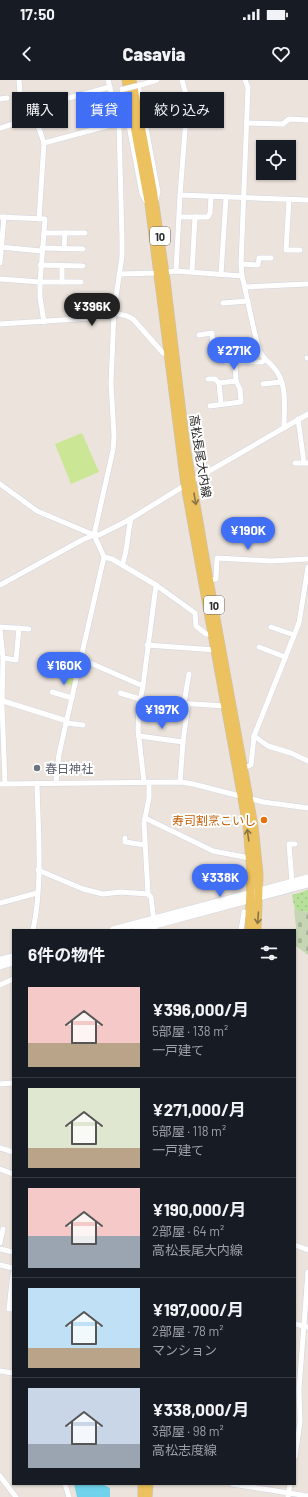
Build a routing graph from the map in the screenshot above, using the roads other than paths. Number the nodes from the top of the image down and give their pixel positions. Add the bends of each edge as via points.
1 (18, 80) edge
2 (108, 80) edge
3 (158, 80) edge
4 (182, 80) edge
5 (246, 80) edge
6 (135, 84) edge
7 (124, 86) edge
8 (110, 89) junction
9 (19, 92) edge
10 (111, 92) edge
11 (7, 98) dead end
12 (0, 99) edge
13 (68, 99) edge
14 (308, 120) edge
15 (247, 123) junction
16 (12, 124) edge
17 (0, 128) edge
18 (39, 128) edge
19 (103, 128) edge
20 (119, 128) edge
21 (130, 128) edge
22 (44, 143) junction
23 (180, 195) junction
24 (211, 197) junction
25 (226, 198) junction
26 (244, 199) junction
27 (289, 200) junction
28 (308, 200) edge
29 (152, 203) junction
30 (2, 217) edge
31 (179, 217) junction
32 (195, 217) junction
33 (39, 218) junction
34 (44, 233) junction
35 (65, 233) junction
36 (85, 233) dead end
37 (1, 247) edge
38 (64, 249) junction
39 (84, 249) dead end
40 (42, 250) junction
41 (300, 250) dead end
42 (271, 258) dead end
43 (0, 263) edge
44 (241, 264) junction
45 (40, 265) junction
46 (62, 266) junction
47 (83, 266) dead end
48 (176, 271) junction
49 (192, 272) junction
50 (162, 273) junction
51 (119, 274) junction
52 (221, 274) junction
53 (242, 276) junction
54 (0, 279) edge
55 (40, 282) junction
56 (62, 282) junction
57 (81, 282) dead end
58 (307, 284) dead end
59 (245, 287) junction
60 (248, 300) junction
61 (223, 303) dead end
62 (114, 313) junction
63 (44, 322) junction
64 (0, 324) edge
65 (199, 335) dead end
66 (226, 348) junction
67 (259, 348) junction
68 (168, 353) junction
69 (265, 360) junction
70 (235, 362) junction
71 (208, 379) dead end
72 (236, 381) junction
73 (219, 382) junction
74 (281, 382) junction
75 (263, 384) dead end
76 (221, 404) junction
77 (210, 406) dead end
78 (308, 414) edge
79 (298, 420) junction
80 (284, 428) junction
81 (295, 463) dead end
82 (306, 463) edge
83 (188, 483) junction
84 (0, 484) edge
85 (131, 519) junction
86 (94, 535) junction
87 (104, 557) junction
88 (217, 558) junction
89 (308, 558) edge
90 (206, 560) junction
91 (122, 565) junction
92 (308, 567) edge
93 (209, 580) junction
94 (0, 585) edge
95 (156, 586) junction
96 (271, 627) dead end
97 (0, 628) edge
98 (19, 628) junction
99 (29, 629) dead end
100 (212, 634) junction
101 (294, 634) junction
102 (147, 645) junction
103 (259, 647) dead end
104 (215, 650) junction
105 (285, 657) junction
106 (3, 658) junction
107 (81, 659) junction
108 (189, 674) dead end
109 (143, 686) junction
110 (52, 692) dead end
111 (120, 693) dead end
112 (72, 698) junction
113 (140, 699) junction
114 (2, 703) edge
115 (186, 703) junction
116 (139, 706) junction
117 (225, 706) junction
118 (67, 722) junction
119 (83, 725) dead end
120 (139, 736) junction
121 (254, 736) junction
122 (183, 742) junction
123 (308, 761) edge
124 (244, 768) junction
125 (147, 782) junction
126 (180, 782) junction
127 (2, 783) edge
128 (37, 783) junction
129 (56, 783) junction
130 (246, 798) junction
131 (308, 808) edge
132 (145, 818) junction
133 (125, 838) dead end
134 (295, 844) dead end
135 (145, 845) junction
136 (250, 858) junction
137 (38, 870) junction
138 (308, 878) edge
139 (292, 882) junction
140 (308, 884) edge
141 (37, 893) junction
142 (148, 894) junction
143 (255, 896) junction
144 (0, 903) edge
145 (244, 912) dead end
146 (154, 925) edge
147 (33, 929) edge
148 (121, 929) edge
149 (140, 929) edge
150 (241, 929) edge
151 (249, 929) edge
152 (257, 929) edge
153 (12, 956) edge
154 (0, 960) edge
155 (12, 962) edge
156 (0, 966) edge
157 (12, 979) edge
158 (0, 985) edge
159 (12, 1083) edge
160 (0, 1084) edge
161 (0, 1148) edge
162 (12, 1152) edge
163 (0, 1169) edge
164 (12, 1174) edge
165 (3, 1229) dead end
166 (0, 1243) edge
167 (296, 1246) edge
168 (0, 1249) edge
169 (308, 1250) edge
170 (12, 1252) edge
171 (0, 1265) edge
172 (12, 1268) edge
173 (308, 1272) edge
174 (12, 1295) edge
175 (12, 1309) edge
176 (305, 1327) edge
177 (0, 1371) edge
178 (12, 1373) edge
179 (297, 1389) edge
180 (296, 1450) edge
181 (0, 1476) edge
182 (65, 1485) edge
183 (142, 1485) edge
184 (149, 1485) edge
185 (237, 1485) edge
186 (290, 1485) edge
187 (288, 1495) edge
188 (308, 1495) edge
189 (16, 1497) edge
190 (69, 1497) edge
191 (142, 1497) edge
192 (148, 1497) edge

1 - 9 street
2 - 8 street
3 - 6 street
4 - 23 street via 188,105
5 - 15 street
6 - 7 street, bridge
6 - 29 main road, 高松長尾大内線 / 10
7 - 8 street
7 - 29 main road, 高松長尾大内線 / 10
8 - 10 street
8 - 13 street
11 - 12 street
14 - 15 street via 289,120 283,124
15 - 26 street
16 - 17 street
18 - 22 street
19 - 22 street
20 - 51 street via 122,239
21 - 29 street via 142,194
22 - 33 street
23 - 24 street
23 - 31 street
24 - 25 street
24 - 32 street via 208,217
25 - 26 street
25 - 52 street
26 - 27 street
26 - 44 street
27 - 28 street
27 - 41 street via 286,250
29 - 50 main road, 高松長尾大内線 / 10
30 - 33 street
30 - 37 street
31 - 32 street
31 - 48 street
32 - 49 street
33 - 34 street via 45,219
34 - 35 street
34 - 40 street
35 - 36 street
35 - 38 street
37 - 40 street
37 - 43 street
38 - 39 street
38 - 40 street
40 - 45 street
42 - 44 street via 258,258 258,265
44 - 53 street
45 - 46 street
45 - 55 street
46 - 47 street
46 - 56 street
48 - 49 street
48 - 50 street
49 - 52 street
50 - 51 street
50 - 68 main road, 高松長尾大内線 / 10
50 - 83 main road, 高松長尾大内線 / 10 via 186,448
51 - 62 street
52 - 53 street
53 - 59 street
54 - 55 street
55 - 56 street
55 - 63 street
56 - 57 street
58 - 59 street
59 - 60 street
60 - 61 street
60 - 67 street
62 - 63 street via 94,318
62 - 68 street via 133,319 163,353
62 - 86 street via 111,383 113,450
63 - 64 street
65 - 66 street via 212,333 213,348
66 - 67 street
66 - 70 street via 226,362
67 - 69 street
68 - 83 main road, 高松長尾大内線 / 10
69 - 70 street
69 - 74 street via 274,368
70 - 72 street
71 - 73 street
72 - 73 street
72 - 76 street via 240,389 241,402
73 - 76 street
74 - 75 street
74 - 80 street via 284,394
76 - 77 street
78 - 79 street
79 - 80 street
79 - 82 street
80 - 83 street
81 - 82 street
83 - 85 street
83 -> 90 main road, 高松長尾大内線 / 10
83 - 100 main road, 高松長尾大内線 / 10
84 - 86 street via 38,511
85 - 86 street
85 - 91 street
86 - 87 street
86 - 94 street
87 - 91 street
87 - 107 street
88 - 89 street via 271,561
88 - 90 street
88 - 93 street via 216,579
90 - 93 main road, 高松長尾大内線 / 10
91 - 95 street
92 - 101 street via 299,623
93 - 124 main road, 高松長尾大内線 / 10
95 - 100 street via 195,613 196,626 206,634
95 - 102 street
96 - 101 street
97 - 98 street
97 - 106 street
98 - 99 street
98 - 106 street via 16,660
100 - 104 main road, 高松長尾大内線 / 10
101 - 105 street
102 - 104 street
102 - 109 street
103 - 105 street
104 - 117 main road, 高松長尾大内線 / 10
105 - 121 street
106 - 114 street
107 - 109 street
107 - 112 street
108 - 115 street
109 - 113 street
110 - 112 street
111 - 113 street
112 - 118 street
113 - 116 street
114 - 118 street
114 - 127 street
115 - 116 street
115 - 117 street
115 - 122 street
116 - 120 street
117 - 130 main road, 高松長尾大内線 / 10
118 - 119 street
118 - 129 street
120 - 122 street
120 - 125 street
121 - 123 street via 268,746
121 - 124 street via 251,765
122 - 126 street
124 - 130 main road, 高松長尾大内線 / 10
125 - 126 street
125 - 129 street
125 - 132 street via 149,798
126 - 130 street
127 - 128 street
128 - 129 street
128 - 137 street
130 - 131 street
136 -> 130 main road, 高松長尾大内線 / 10
130 - 143 main road, 高松長尾大内線 / 10 via 257,846
132 - 135 street
132 - 136 street via 213,851
133 - 135 street via 125,842
134 - 139 street via 289,844
135 - 142 street
136 - 143 main road, 高松長尾大内線 / 10
137 - 141 street
137 - 142 street via 83,889 103,894
138 - 139 main road
139 - 143 main road
140 - 143 main road
141 - 144 street
141 - 147 street
142 - 146 street via 151,897
143 - 146 main road
143 - 151 main road, 高松長尾大内線 / 10
143 -> 152 main road, 高松長尾大内線 / 10
145 - 150 street
146 - 148 main road
146 - 149 main road
153 - 154 main road
155 - 156 main road
157 - 158 street
159 - 160 street
161 - 162 street
163 - 164 street
165 - 166 street
167 - 169 street
168 - 170 street
171 - 172 street
173 - 176 street
174 - 175 street via 9,1309
176 - 179 street
177 - 178 street
179 - 180 street via 300,1422
181 - 189 street
182 - 190 street
183 - 191 main road
184 - 192 main road
185 - 187 street
186 - 187 street
187 - 188 street

